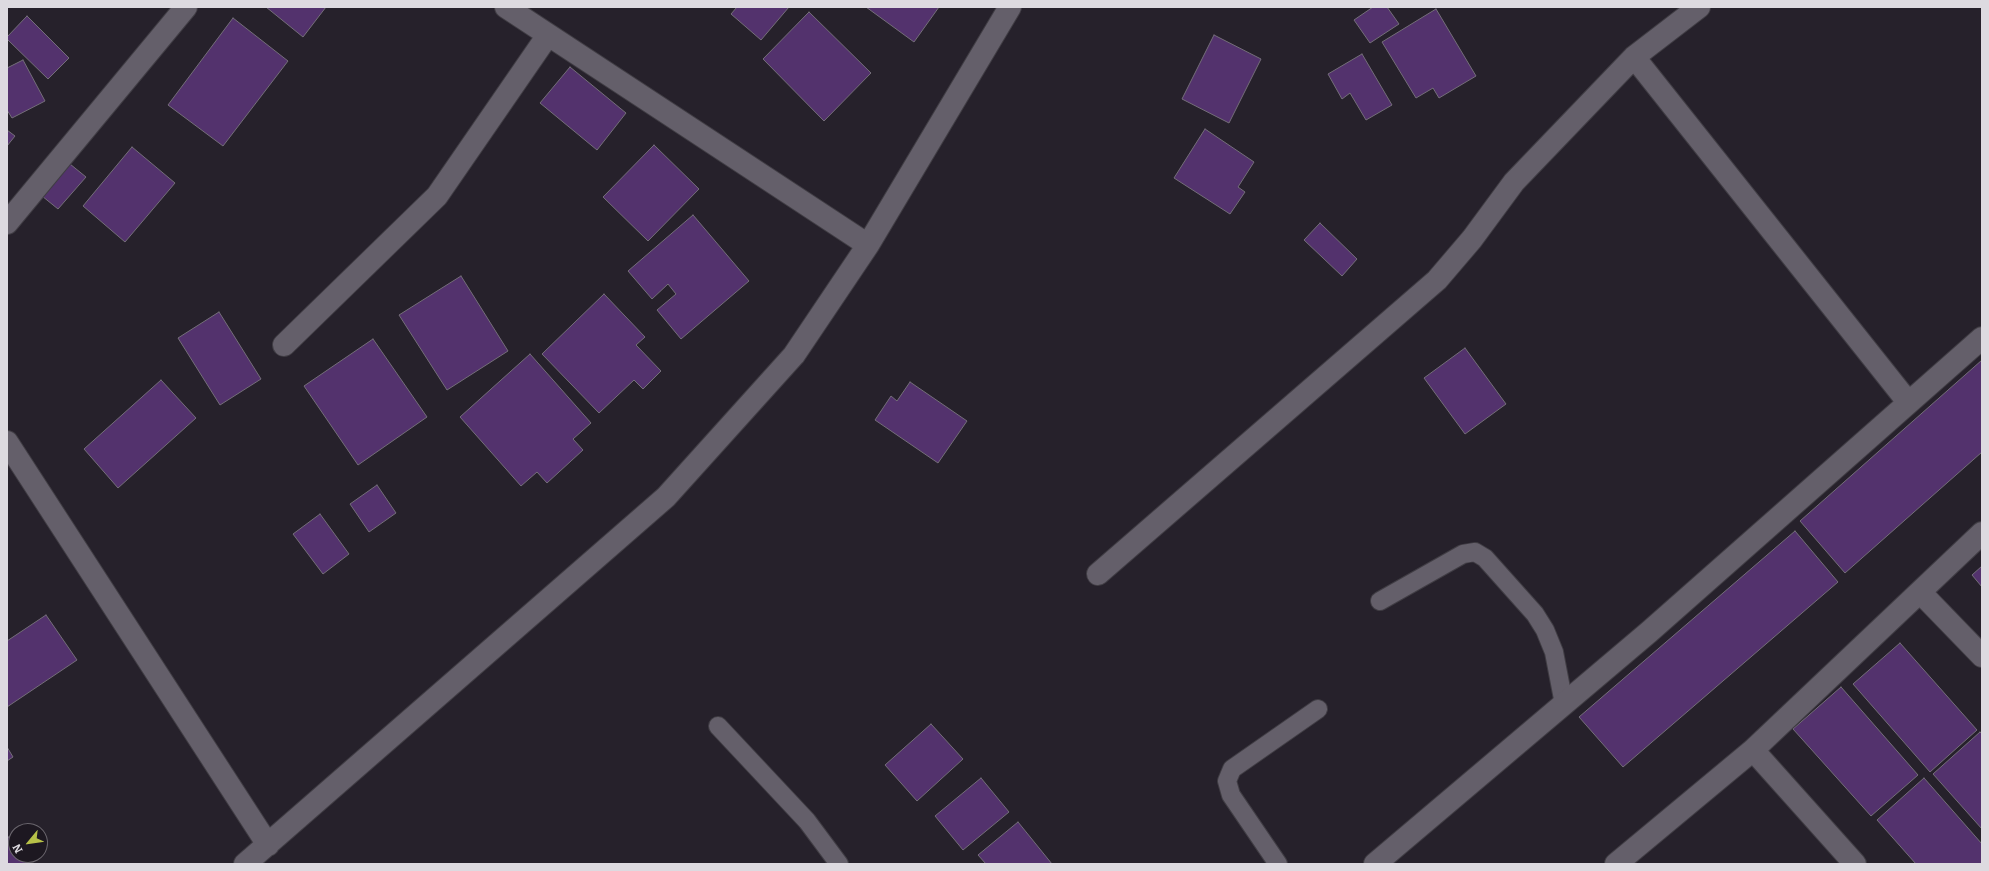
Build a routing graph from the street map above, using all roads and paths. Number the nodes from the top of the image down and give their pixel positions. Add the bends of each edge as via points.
1 (186, 7) edge
2 (506, 7) edge
3 (1010, 7) edge
4 (1699, 7) edge
5 (548, 35) junction
6 (1634, 57) junction
7 (7, 223) edge
8 (868, 245) junction
9 (1982, 338) edge
10 (284, 345) dead end
11 (1908, 402) junction
12 (7, 442) edge
13 (1982, 533) edge
14 (1098, 574) dead end
15 (1920, 592) junction
16 (1380, 601) dead end
17 (1982, 656) edge
18 (1564, 704) junction
19 (1318, 709) dead end
20 (718, 726) dead end
21 (1753, 750) junction
22 (268, 845) junction
23 (245, 864) edge
24 (839, 864) edge
25 (1278, 864) edge
26 (1375, 864) edge
27 (1616, 864) edge
28 (1855, 864) edge

1 - 7 street
2 - 5 street
3 - 8 street
4 - 6 street
5 - 8 street
5 - 10 street via 437,196
6 - 11 street
6 - 14 street via 1514,182 1472,239 1437,280
8 - 22 street via 794,355 666,497
9 - 11 street
11 - 18 street
12 - 22 street
13 - 15 street
15 - 17 street
15 - 21 street
16 - 18 lane via 1463,554 1474,552 1485,558 1535,614 1545,630 1554,652
18 - 26 street
19 - 25 lane via 1232,769 1226,781 1230,795
20 - 24 lane via 806,821
21 - 27 street
21 - 28 street
22 - 23 street

